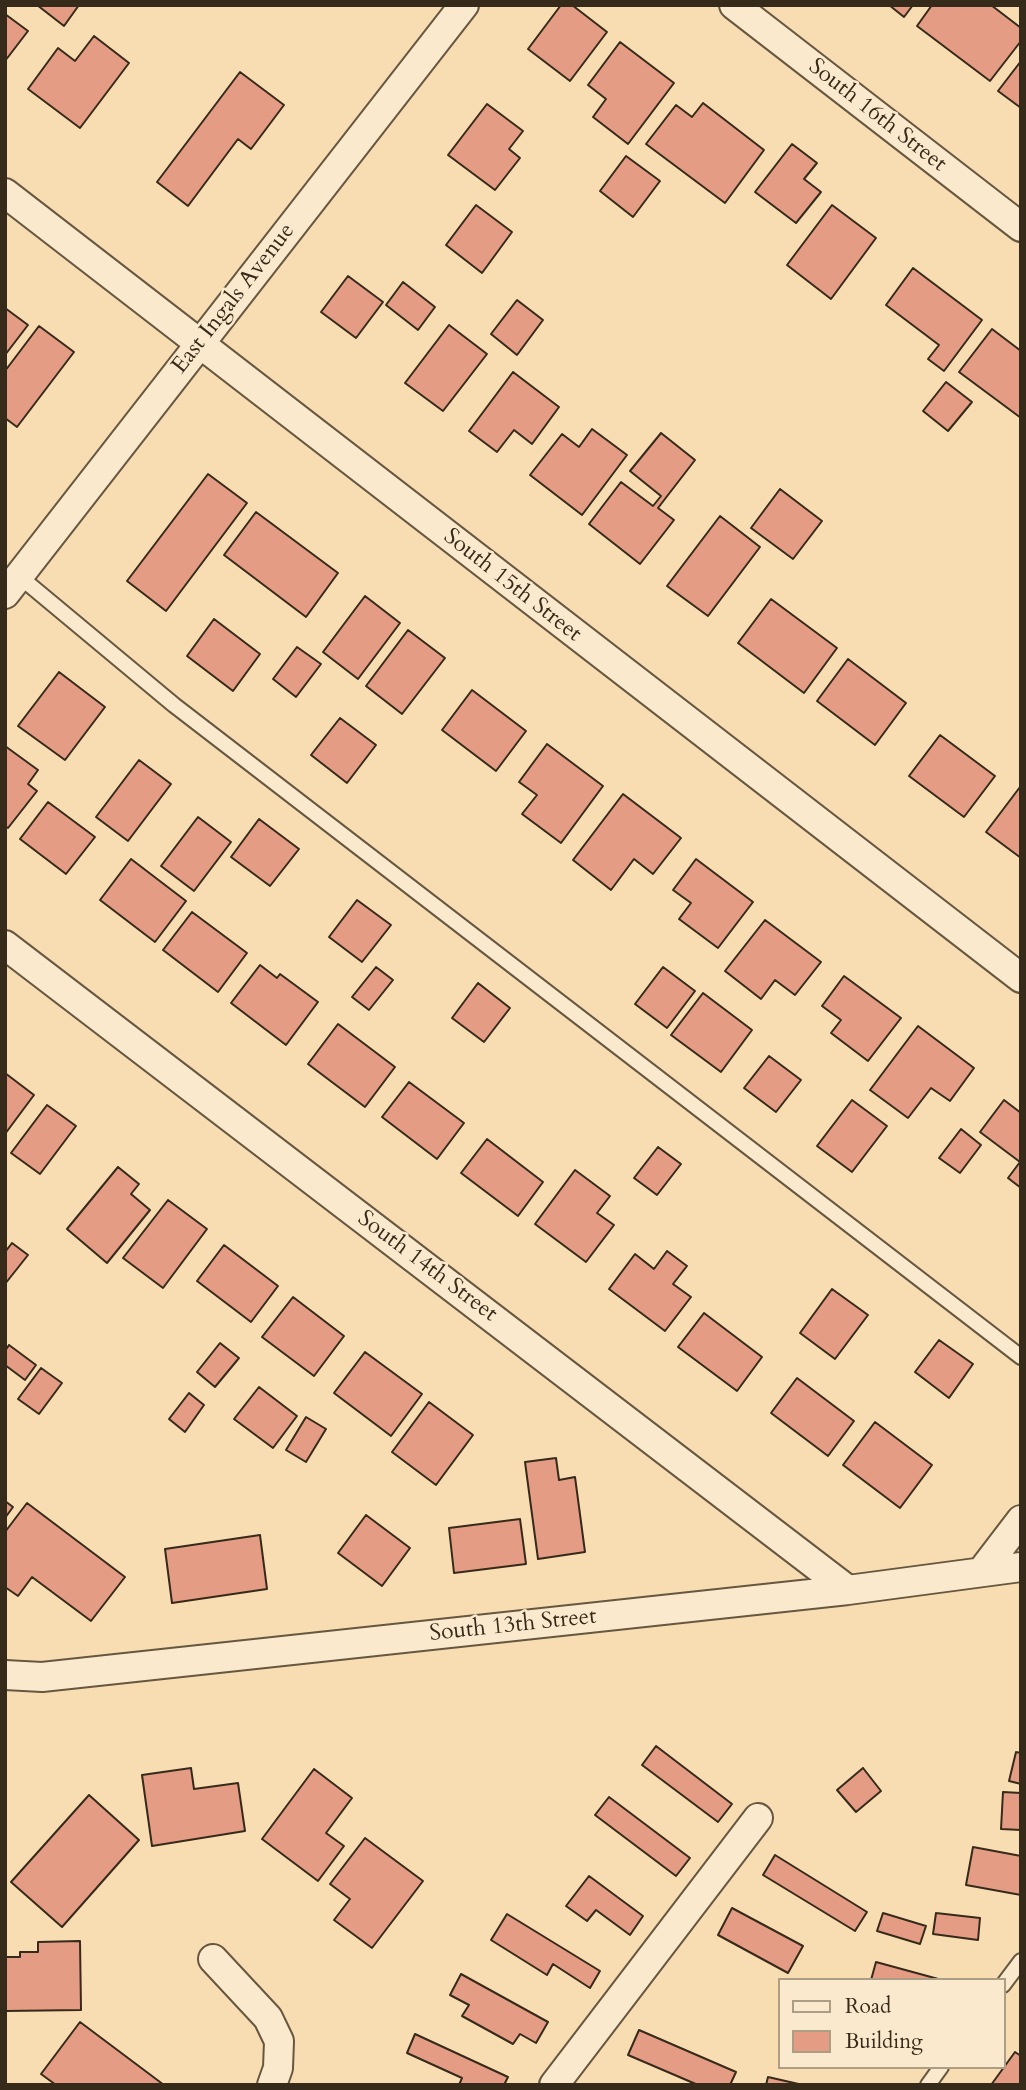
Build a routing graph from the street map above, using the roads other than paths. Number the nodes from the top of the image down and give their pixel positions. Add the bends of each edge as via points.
1 (464, 5) edge
2 (734, 5) edge
3 (5, 193) edge
4 (1021, 228) edge
5 (198, 345) junction
6 (12, 585) edge
7 (5, 945) edge
8 (1021, 978) edge
9 (1021, 1357) edge
10 (1021, 1520) edge
11 (1021, 1567) edge
12 (982, 1571) junction
13 (848, 1590) junction
14 (5, 1675) edge
15 (758, 1818) dead end
16 (213, 1959) dead end
17 (1021, 1961) edge
18 (1005, 1982) edge
19 (940, 2069) edge
20 (272, 2085) edge
21 (554, 2085) edge
22 (928, 2085) edge

1 - 5 street, East Ingals Avenue
2 - 4 street, South 16th Street
3 - 5 street, South 15th Street
5 - 6 street, East Ingals Avenue
5 - 8 street, South 15th Street
6 - 9 lane via 145,682
7 - 13 street, South 14th Street
10 - 12 street
11 - 12 street, South 13th Street
12 - 13 street, South 13th Street
13 - 14 street, South 13th Street via 42,1677
15 - 21 street
16 - 20 street via 268,2018 279,2041
17 - 18 lane
19 - 22 lane

